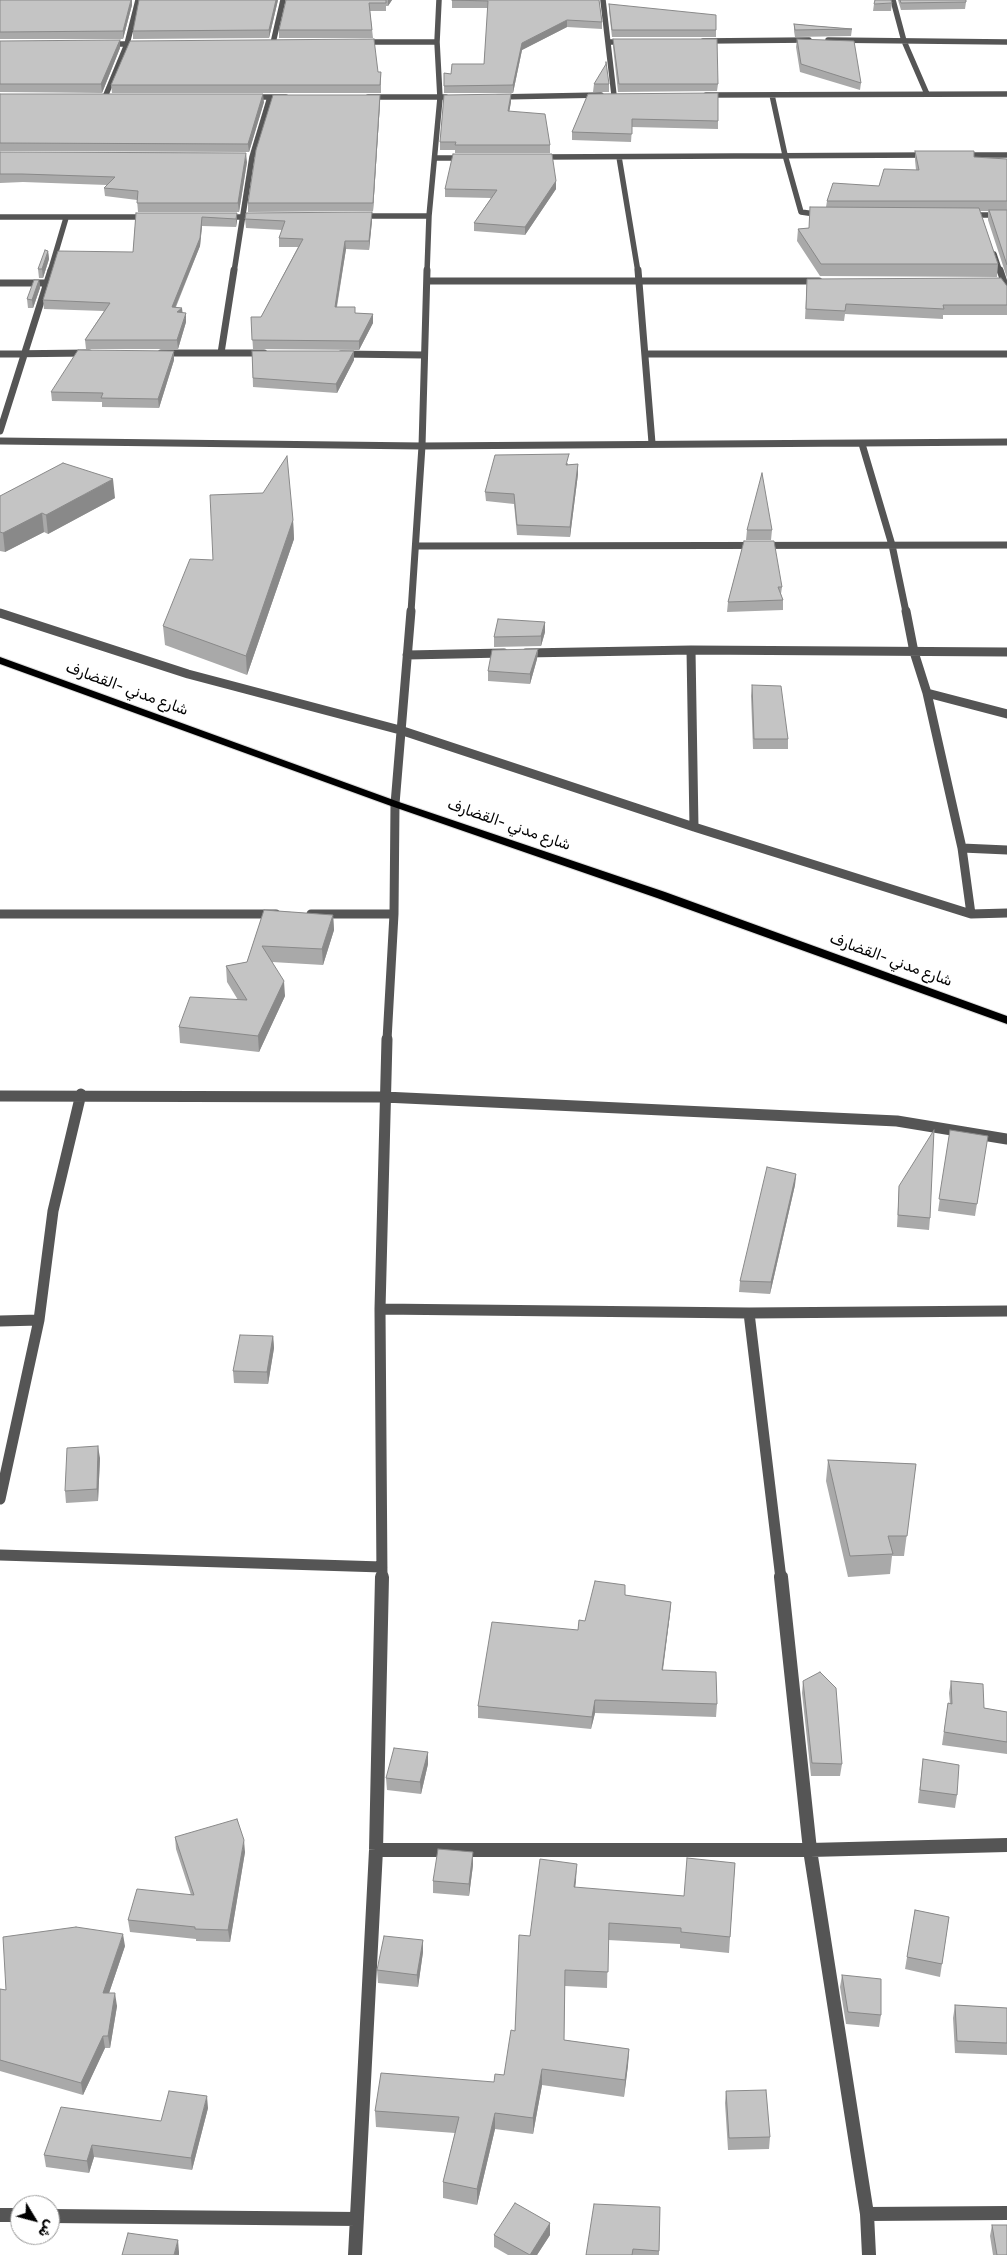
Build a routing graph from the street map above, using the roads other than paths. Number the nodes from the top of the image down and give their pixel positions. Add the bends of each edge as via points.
1 (129, 0) edge
2 (138, 0) edge
3 (283, 0) edge
4 (439, 0) edge
5 (603, 0) edge
6 (893, 0) edge
7 (816, 40) edge
8 (825, 40) edge
9 (697, 41) edge
10 (904, 41) junction
11 (350, 42) edge
12 (437, 42) junction
13 (608, 42) junction
14 (637, 42) edge
15 (1007, 42) edge
16 (263, 43) edge
17 (273, 43) junction
18 (282, 43) edge
19 (98, 44) edge
20 (127, 44) junction
21 (146, 44) edge
22 (927, 94) junction
23 (1007, 94) edge
24 (614, 95) junction
25 (624, 95) edge
26 (703, 95) edge
27 (772, 95) junction
28 (96, 97) edge
29 (105, 97) junction
30 (115, 97) edge
31 (241, 97) edge
32 (270, 97) junction
33 (290, 97) edge
34 (360, 97) edge
35 (449, 97) edge
36 (488, 97) edge
37 (440, 98) junction
38 (785, 155) junction
39 (939, 155) edge
40 (949, 155) edge
41 (1007, 155) edge
42 (242, 157) edge
43 (252, 157) junction
44 (532, 157) edge
45 (619, 157) junction
46 (434, 158) junction
47 (473, 158) edge
48 (832, 215) edge
49 (961, 215) edge
50 (981, 215) junction
51 (1007, 215) edge
52 (271, 216) edge
53 (350, 216) edge
54 (429, 216) junction
55 (0, 217) edge
56 (154, 217) edge
57 (212, 217) edge
58 (241, 217) junction
59 (66, 218) junction
60 (984, 225) edge
61 (990, 244) edge
62 (428, 281) junction
63 (640, 281) junction
64 (826, 281) edge
65 (993, 282) edge
66 (1003, 282) junction
67 (0, 283) edge
68 (46, 283) junction
69 (1007, 291) edge
70 (94, 353) edge
71 (153, 353) edge
72 (221, 353) junction
73 (270, 353) edge
74 (0, 354) edge
75 (26, 354) junction
76 (337, 354) edge
77 (645, 354) junction
78 (1007, 354) edge
79 (424, 355) junction
80 (0, 431) edge
81 (0, 441) edge
82 (1007, 442) edge
83 (652, 443) junction
84 (862, 444) junction
85 (422, 446) junction
86 (892, 545) junction
87 (1007, 545) edge
88 (417, 546) junction
89 (0, 613) edge
90 (691, 650) junction
91 (914, 652) junction
92 (1007, 652) edge
93 (408, 655) junction
94 (0, 660) edge
95 (926, 693) junction
96 (1007, 714) edge
97 (400, 730) junction
98 (395, 804) junction
99 (694, 827) junction
100 (962, 848) junction
101 (1007, 850) edge
102 (1007, 913) edge
103 (0, 914) edge
104 (285, 914) edge
105 (305, 914) edge
106 (394, 914) junction
107 (971, 914) junction
108 (1007, 1020) edge
109 (81, 1094) junction
110 (0, 1096) edge
111 (384, 1097) junction
112 (1007, 1139) edge
113 (380, 1309) junction
114 (1007, 1311) edge
115 (749, 1313) junction
116 (39, 1320) junction
117 (0, 1321) edge
118 (0, 1499) edge
119 (0, 1555) edge
120 (382, 1567) junction
121 (1007, 1845) edge
122 (376, 1850) junction
123 (810, 1850) junction
124 (1007, 2213) edge
125 (867, 2214) junction
126 (60, 2216) edge
127 (356, 2219) junction
128 (355, 2255) edge
129 (869, 2255) edge

1 - 2 street
2 - 20 street
3 - 17 street
4 - 12 street
5 - 13 street
6 - 10 street
7 - 9 street
8 - 10 street
10 - 15 street
10 - 22 street
11 - 12 street
12 - 37 street
13 - 14 street
13 - 24 street
16 - 17 street
17 - 18 street
19 - 20 street
20 - 21 street
20 - 29 street
22 - 23 street
22 - 27 street
24 - 25 street
24 - 36 street
26 - 27 street
27 - 38 street
28 - 29 street
29 - 30 street
31 - 32 street
32 - 33 street
32 - 43 street
34 - 37 street
35 - 37 street
37 - 46 street
38 - 39 street
38 - 45 street
38 - 48 street via 801,212
40 - 41 street
42 - 43 street
43 - 58 street
44 - 45 street
45 - 63 street
46 - 47 street
46 - 54 street
49 - 50 street
50 - 51 street
50 - 60 street
52 - 58 street
53 - 54 street
54 - 62 street
55 - 59 street
56 - 59 street
57 - 58 street
58 - 72 street
59 - 68 street
61 - 66 street
62 - 63 street
62 - 79 street
63 - 64 street
63 - 77 street
65 - 66 street
66 - 69 street
67 - 68 street
68 - 75 street
70 - 75 street
71 - 72 street
72 - 73 street
74 - 75 street
75 - 80 street
76 - 79 street
77 - 78 street
77 - 83 street
79 - 85 street
81 - 85 street
82 - 84 street
83 - 84 street
83 - 85 street
84 - 86 street
85 - 88 street
86 - 87 street
86 - 88 street
86 - 91 street
88 - 93 street
89 - 97 street via 188,674
90 - 91 street
90 - 93 street
90 - 99 street
91 - 92 street
91 - 95 street
93 - 97 street
94 - 98 highway, شارع مدني -القضارف
95 - 96 street
95 - 100 street
97 - 98 street
97 - 99 street
98 - 106 street
98 - 108 highway, شارع مدني -القضارف via 661,895
99 - 107 street
100 - 101 street
100 - 107 street
102 - 107 street
103 - 104 street
105 - 106 street
106 - 111 street
109 - 110 street
109 - 111 street
109 - 116 street via 54,1211
111 - 112 street via 897,1121
111 - 113 street
113 - 115 street
113 - 120 street
114 - 115 street
115 - 123 street
116 - 117 street
116 - 118 street
119 - 120 street
120 - 122 street
121 - 123 street
122 - 123 street
122 - 127 street
123 - 125 street
124 - 125 street
125 - 129 street
126 - 127 street
127 - 128 street

